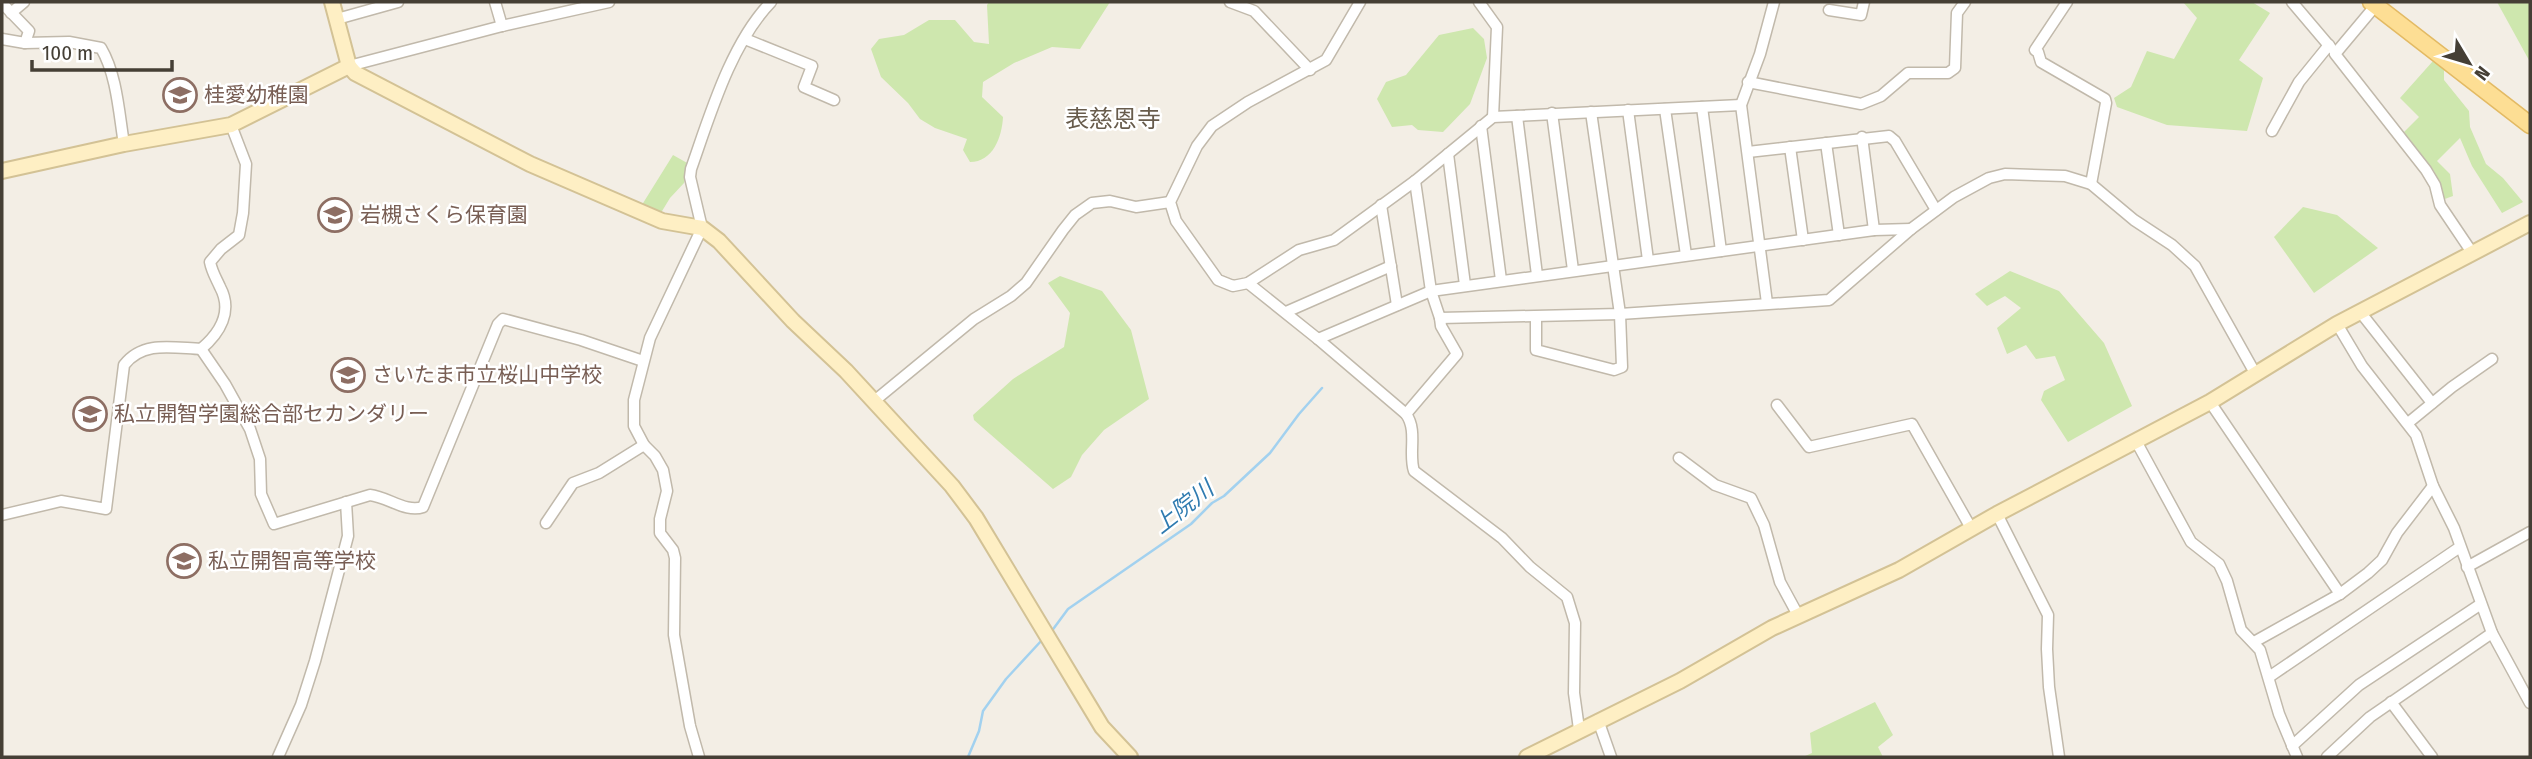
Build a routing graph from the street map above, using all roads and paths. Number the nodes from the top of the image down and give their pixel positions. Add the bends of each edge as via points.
1 (23, 2) edge
2 (332, 2) edge
3 (398, 2) edge
4 (495, 2) edge
5 (609, 2) edge
6 (771, 2) edge
7 (1230, 2) edge
8 (1360, 2) edge
9 (1479, 2) edge
10 (1774, 2) edge
11 (1864, 2) edge
12 (1965, 2) edge
13 (2067, 2) edge
14 (2292, 2) edge
15 (2, 3) edge
16 (2374, 4) edge
17 (1256, 6) edge
18 (1843, 7) edge
19 (1829, 10) dead end
20 (11, 13) junction
21 (337, 19) junction
22 (502, 26) junction
23 (2, 39) edge
24 (745, 39) junction
25 (26, 43) junction
26 (2332, 49) junction
27 (349, 66) junction
28 (1310, 70) junction
29 (1748, 82) junction
30 (834, 100) dead end
31 (1741, 105) junction
32 (1702, 107) junction
33 (1665, 109) junction
34 (1628, 110) junction
35 (1591, 112) junction
36 (1552, 114) junction
37 (1517, 116) junction
38 (1493, 117) junction
39 (231, 125) junction
40 (2530, 125) edge
41 (1480, 126) junction
42 (2272, 131) dead end
43 (1862, 137) junction
44 (1826, 143) junction
45 (124, 145) junction
46 (1790, 147) junction
47 (1748, 152) junction
48 (1448, 154) junction
49 (2, 171) edge
50 (1415, 181) junction
51 (2091, 184) junction
52 (1170, 202) junction
53 (1381, 205) junction
54 (1936, 210) junction
55 (2530, 223) edge
56 (702, 228) junction
57 (1911, 229) junction
58 (1874, 230) junction
59 (1839, 235) junction
60 (1803, 240) junction
61 (1760, 245) junction
62 (1721, 251) junction
63 (2473, 254) junction
64 (1686, 255) junction
65 (1648, 260) junction
66 (1612, 265) junction
67 (1391, 266) junction
68 (1573, 270) junction
69 (1537, 275) junction
70 (1501, 280) junction
71 (1248, 284) junction
72 (1465, 285) junction
73 (1431, 291) junction
74 (1767, 303) junction
75 (1397, 306) junction
76 (1286, 312) junction
77 (2361, 313) junction
78 (1620, 314) junction
79 (1536, 317) junction
80 (1440, 318) junction
81 (2337, 324) junction
82 (1318, 339) junction
83 (201, 349) junction
84 (2492, 359) dead end
85 (643, 361) junction
86 (2255, 373) junction
87 (873, 402) junction
88 (2210, 402) junction
89 (2432, 404) junction
90 (1777, 405) dead end
91 (1406, 414) junction
92 (2409, 423) junction
93 (2136, 441) junction
94 (644, 445) junction
95 (1679, 458) dead end
96 (2433, 486) junction
97 (346, 502) junction
98 (1997, 514) junction
99 (2, 515) edge
100 (546, 523) dead end
101 (1971, 528) junction
102 (2530, 532) edge
103 (2460, 547) junction
104 (2467, 567) junction
105 (2340, 594) junction
106 (2481, 604) junction
107 (1799, 617) junction
108 (2492, 633) junction
109 (2254, 642) junction
110 (2269, 677) junction
111 (2391, 702) junction
112 (2530, 704) edge
113 (1598, 720) junction
114 (1579, 729) junction
115 (2291, 746) junction
116 (1539, 753) edge
117 (278, 757) edge
118 (699, 757) edge
119 (1130, 757) edge
120 (1527, 757) edge
121 (1611, 757) edge
122 (2059, 757) edge
123 (2297, 757) edge
124 (2327, 757) edge
125 (2432, 757) edge

1 - 20 street
2 - 21 street
3 - 21 street
4 - 22 street
5 - 22 street
6 - 24 street
7 - 17 street
8 - 28 street via 1326,60
9 - 38 street via 1497,27
10 - 29 street
11 - 18 street via 1861,15
12 - 29 street via 1957,13 1955,68 1948,73 1908,73 1874,100 1854,104
13 - 51 street via 2035,50 2041,62 2105,99
14 - 26 street
15 - 20 street
16 - 26 street
16 - 40 main road
17 - 28 street
18 - 19 street
20 - 25 street via 29,32
21 - 27 street
22 - 27 street
23 - 25 street
24 - 30 street via 812,66 804,87
24 - 56 street via 716,98 691,169
25 - 45 street via 69,42 101,48 115,91
26 - 42 street via 2299,82
26 - 63 street via 2426,170 2440,205
27 - 39 street
27 - 56 street via 530,164 662,221
28 - 52 street via 1212,126
29 - 31 street
31 - 32 street
31 - 47 street
32 - 33 street
32 - 62 street
33 - 34 street
33 - 64 street
34 - 35 street
34 - 65 street
35 - 36 street
35 - 66 street
36 - 37 street
36 - 68 street
37 - 38 street
37 - 69 street
38 - 41 street
39 - 45 street
39 - 83 street via 246,164 243,213 239,235 210,262 227,313 212,340
41 - 48 street
41 - 70 street
43 - 44 street
43 - 54 street via 1889,136 1895,141
43 - 58 street
44 - 46 street
44 - 59 street
45 - 49 street
46 - 47 street
46 - 60 street
47 - 61 street
48 - 50 street
48 - 72 street
50 - 53 street
50 - 73 street
51 - 54 street via 2065,176 2005,174 1989,178
51 - 86 street via 2195,266
52 - 71 street via 1176,220 1218,280 1233,286
52 - 87 street via 1136,207 1110,201 1092,203 1075,215 1026,283 974,319
53 - 67 street
53 - 71 street via 1334,240 1299,250
54 - 57 street
55 - 63 street
56 - 85 street
56 - 87 street
57 - 58 street
57 - 74 street via 1829,300
58 - 59 street
59 - 60 street
60 - 61 street
61 - 62 street
61 - 74 street
62 - 64 street
63 - 77 street
64 - 65 street
65 - 66 street
66 - 68 street
66 - 78 street
67 - 75 street
67 - 76 street
68 - 69 street
69 - 70 street
70 - 72 street
71 - 76 street
72 - 73 street
73 - 75 street
73 - 80 street
74 - 78 street
75 - 82 street
76 - 82 street
77 - 81 street
77 - 89 street
78 - 79 street
78 - 79 street via 1623,363 1614,370 1536,350
79 - 80 street
80 - 91 street via 1457,354
81 - 86 street
81 - 92 street via 2376,385
82 - 91 street
83 - 97 street via 250,429 260,459 261,494 274,524
83 - 99 street via 152,346 124,365 106,509 61,501
84 - 89 street
85 - 94 street via 634,426
85 - 97 street via 503,319 424,507 414,510 370,495
86 - 88 street
87 - 119 street via 976,518 1102,727
88 - 93 street
88 - 105 street
89 - 92 street
90 - 101 street via 1808,447 1912,424
91 - 114 street via 1415,471 1502,538 1567,597 1575,622 1574,693
92 - 96 street
93 - 98 street
93 - 109 street via 2191,542 2219,564 2241,630
94 - 100 street via 573,483
94 - 118 street via 663,470 667,491 660,533 676,558 674,635
95 - 107 street via 1715,485 1751,498 1764,524 1780,582
96 - 103 street
96 - 105 street via 2382,560
97 - 117 street via 348,536 315,661
98 - 101 street
98 - 122 street via 2048,615 2049,687
101 - 107 street via 1899,570
102 - 104 street
103 - 104 street
103 - 110 street
104 - 106 street
105 - 109 street
106 - 108 street
106 - 115 street via 2360,685
107 - 113 street
108 - 111 street
108 - 112 street
109 - 110 street
110 - 115 street
111 - 124 street
111 - 125 street
113 - 114 street
113 - 121 street
114 - 116 street
115 - 123 street
116 - 120 street

